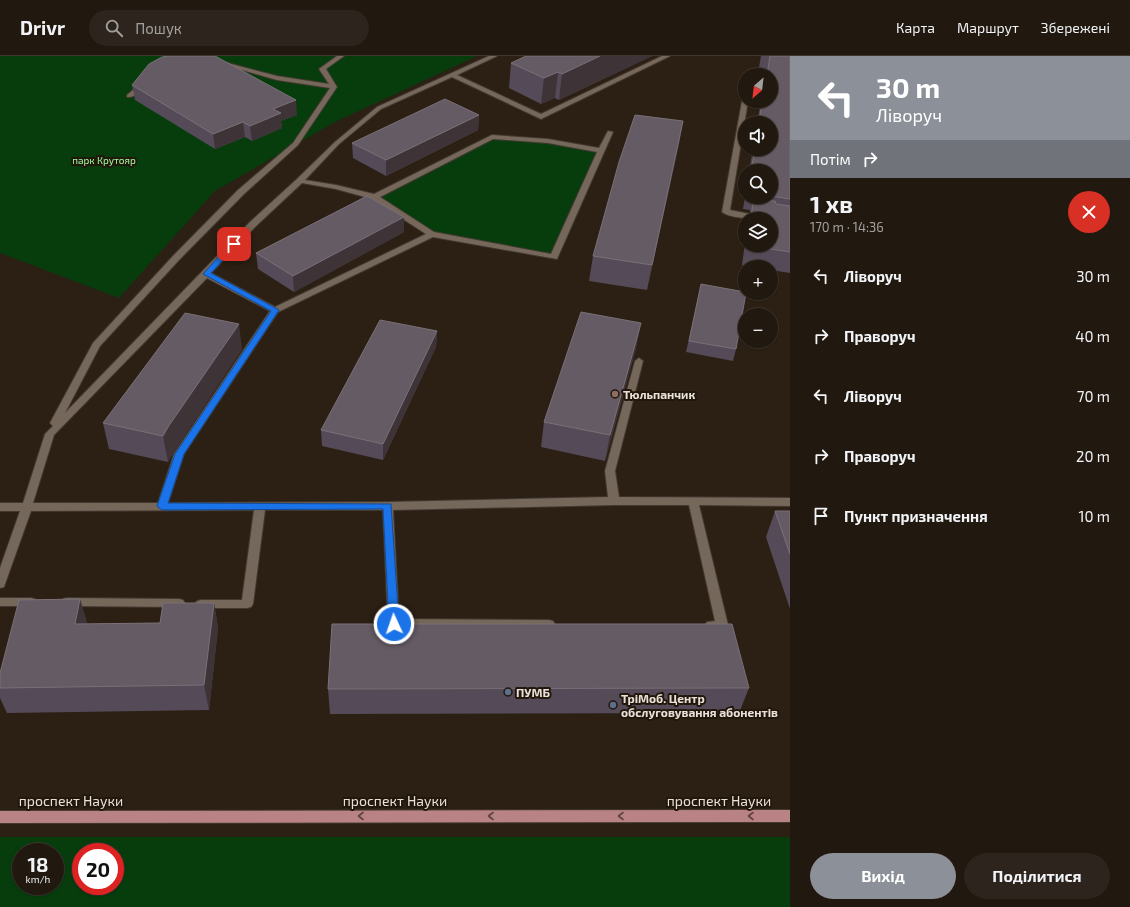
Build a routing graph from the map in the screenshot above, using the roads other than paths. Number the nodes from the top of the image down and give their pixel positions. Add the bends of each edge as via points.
1 (341, 56) edge
2 (494, 56) edge
3 (667, 56) edge
4 (217, 63) edge
5 (148, 75) edge
6 (452, 75) junction
7 (334, 87) junction
8 (129, 96) dead end
9 (744, 108) edge
10 (610, 132) dead end
11 (601, 151) junction
12 (300, 181) junction
13 (375, 197) junction
14 (738, 214) edge
15 (432, 234) junction
16 (206, 274) junction
17 (275, 310) junction
18 (639, 361) edge
19 (50, 434) junction
20 (614, 501) junction
21 (693, 502) junction
22 (790, 502) edge
23 (0, 506) edge
24 (27, 506) junction
25 (162, 506) junction
26 (260, 506) junction
27 (388, 506) junction
28 (0, 584) edge
29 (0, 602) edge
30 (40, 602) edge
31 (56, 602) edge
32 (558, 624) edge
33 (699, 625) edge
34 (0, 816) edge
35 (790, 816) edge

1 - 7 lane via 322,70
2 - 6 lane
3 - 6 lane via 542,117
4 - 7 lane via 277,78
5 - 8 lane via 138,82 136,91
6 - 12 lane via 379,108 337,143
7 - 19 lane via 296,144 236,198 176,258 96,346
9 - 14 lane via 726,212
10 - 11 lane
11 - 13 lane via 548,141 492,137
11 - 15 lane via 554,257
12 - 13 lane
12 - 16 lane via 253,224
13 - 15 lane
15 - 17 lane
16 - 17 lane
16 - 19 lane
17 - 25 lane via 179,454
18 - 20 lane via 610,471
19 - 24 lane
20 - 21 lane
20 - 27 lane
21 - 22 lane
21 - 33 lane via 722,625
23 - 24 lane
24 - 25 lane
24 - 28 lane
25 - 26 lane
26 - 27 lane
26 - 31 lane via 247,604
27 - 32 lane via 394,624
29 - 30 lane
35 -> 34 main road, проспект Науки

